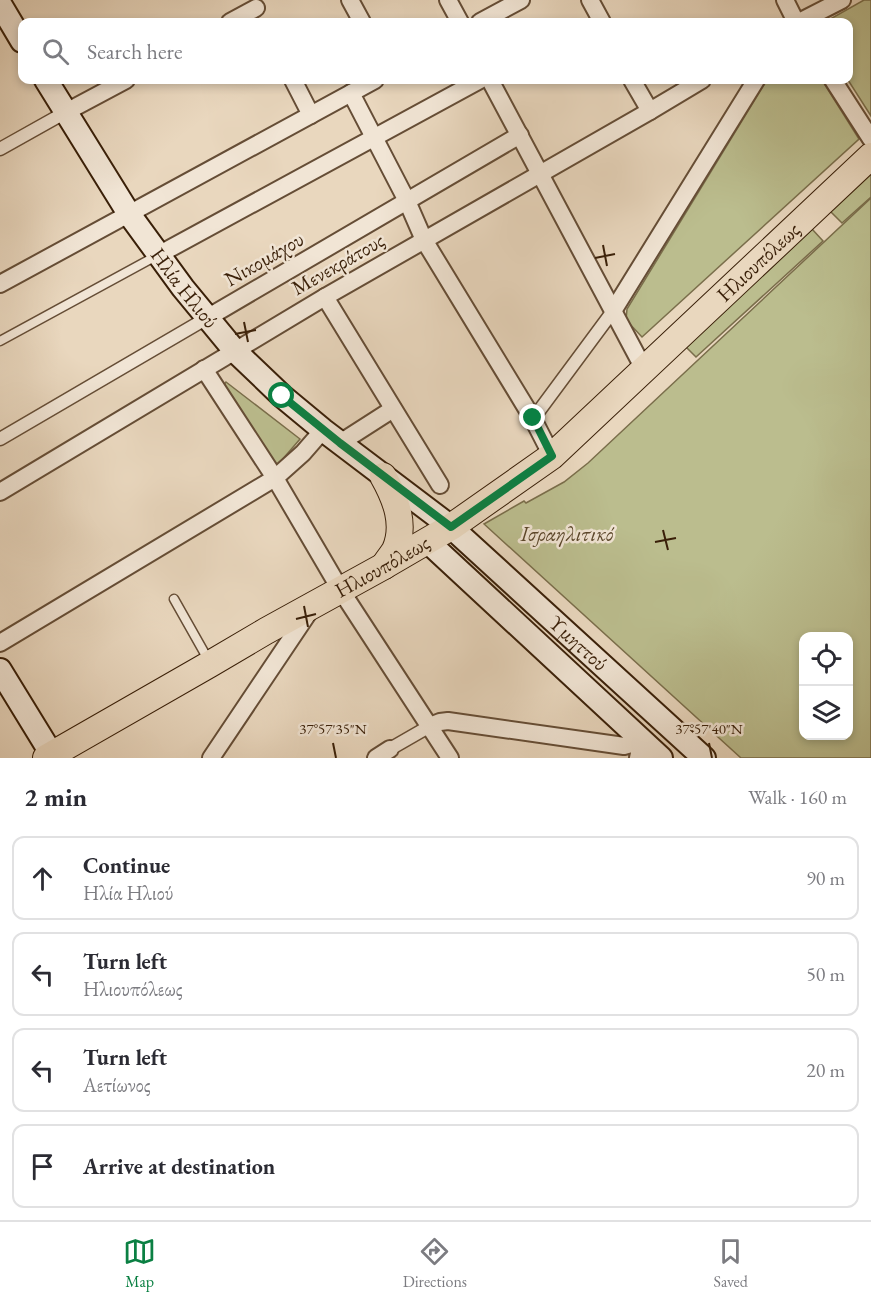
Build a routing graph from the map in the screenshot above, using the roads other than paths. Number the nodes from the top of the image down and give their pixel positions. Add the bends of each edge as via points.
1 (350, 0) edge
2 (448, 0) edge
3 (590, 0) edge
4 (785, 0) edge
5 (842, 0) edge
6 (518, 1) edge
7 (0, 4) edge
8 (257, 10) edge
9 (239, 18) edge
10 (360, 18) edge
11 (458, 18) edge
12 (487, 18) edge
13 (600, 18) edge
14 (795, 18) edge
15 (805, 18) edge
16 (18, 34) edge
17 (48, 84) edge
18 (118, 84) edge
19 (295, 84) edge
20 (368, 84) edge
21 (473, 84) edge
22 (492, 84) edge
23 (635, 84) edge
24 (695, 84) edge
25 (754, 84) edge
26 (835, 84) edge
27 (351, 93) junction
28 (650, 111) junction
29 (66, 112) junction
30 (311, 115) junction
31 (520, 135) junction
32 (375, 137) junction
33 (871, 139) edge
34 (0, 149) edge
35 (871, 156) edge
36 (540, 173) junction
37 (406, 201) junction
38 (129, 214) junction
39 (424, 240) junction
40 (158, 255) junction
41 (0, 284) edge
42 (325, 297) junction
43 (613, 311) junction
44 (207, 318) junction
45 (0, 341) edge
46 (235, 351) junction
47 (204, 369) junction
48 (644, 369) junction
49 (393, 409) junction
50 (533, 418) junction
51 (331, 436) junction
52 (0, 439) edge
53 (552, 456) junction
54 (383, 476) junction
55 (274, 478) junction
56 (440, 485) dead end
57 (0, 492) edge
58 (451, 527) junction
59 (427, 541) junction
60 (384, 566) junction
61 (340, 589) junction
62 (174, 599) dead end
63 (316, 603) junction
64 (0, 643) edge
65 (210, 664) junction
66 (0, 670) edge
67 (430, 726) junction
68 (640, 749) edge
69 (383, 754) edge
70 (50, 757) edge
71 (211, 758) edge
72 (450, 758) edge
73 (661, 758) edge
74 (704, 758) edge

1 - 10 street
2 - 11 street
3 - 13 street
4 - 14 street
5 - 15 street
6 - 12 street
7 - 16 main road
8 - 9 street
17 - 29 main road, Ηλία Ηλιού
18 - 29 street
19 - 30 street
20 - 27 street
21 - 32 street
22 - 31 street
23 - 28 street
24 - 28 street, Μενεκράτους
25 - 43 street
26 - 33 street
27 - 30 street
27 - 32 street
28 - 36 street, Μενεκράτους
29 - 34 street
29 - 38 main road, Ηλία Ηλιού
30 - 38 street
31 - 36 street
31 - 37 street, Νικομάχου
32 - 37 street
32 - 40 street
35 - 48 main road, Ηλιουπόλεως
36 - 39 street, Μενεκράτους
36 - 43 street
37 - 39 street
37 - 44 street, Νικομάχου
38 - 40 main road, Ηλία Ηλιού
38 - 41 street
39 - 42 street, Μενεκράτους
39 - 50 street
40 - 44 main road, Ηλία Ηλιού
40 - 45 lane
42 - 46 street, Μενεκράτους
42 - 49 street
43 - 48 street
43 - 50 street
44 - 46 main road, Ηλία Ηλιού
44 - 52 street, Νικομάχου
46 - 47 street, Μενεκράτους
46 - 51 main road, Ηλία Ηλιού
47 - 55 street
47 - 57 street, Μενεκράτους
48 - 53 main road, Ηλιουπόλεως
49 - 51 street
49 - 56 street
50 - 53 street
51 - 54 main road, Ηλία Ηλιού
51 - 55 street
53 - 58 main road, Ηλιουπόλεως
54 - 58 main road, Ηλία Ηλιού
54 - 60 main road via 395,498 400,522 400,534
55 - 61 street
55 - 64 street
58 - 59 main road, Ηλιουπόλεως
58 - 74 main road, Υμηττού
59 - 60 main road, Ηλιουπόλεως
59 - 68 main road, Υμηττού
60 - 61 main road, Ηλιουπόλεως
61 - 63 main road, Ηλιουπόλεως
61 - 67 street
62 - 65 lane
63 - 65 main road, Ηλιουπόλεως
63 - 71 street
65 - 70 main road, Ηλιουπόλεως
66 - 70 main road
67 - 68 street via 448,721
67 - 69 street
67 - 72 street
68 - 73 main road, Υμηττού

